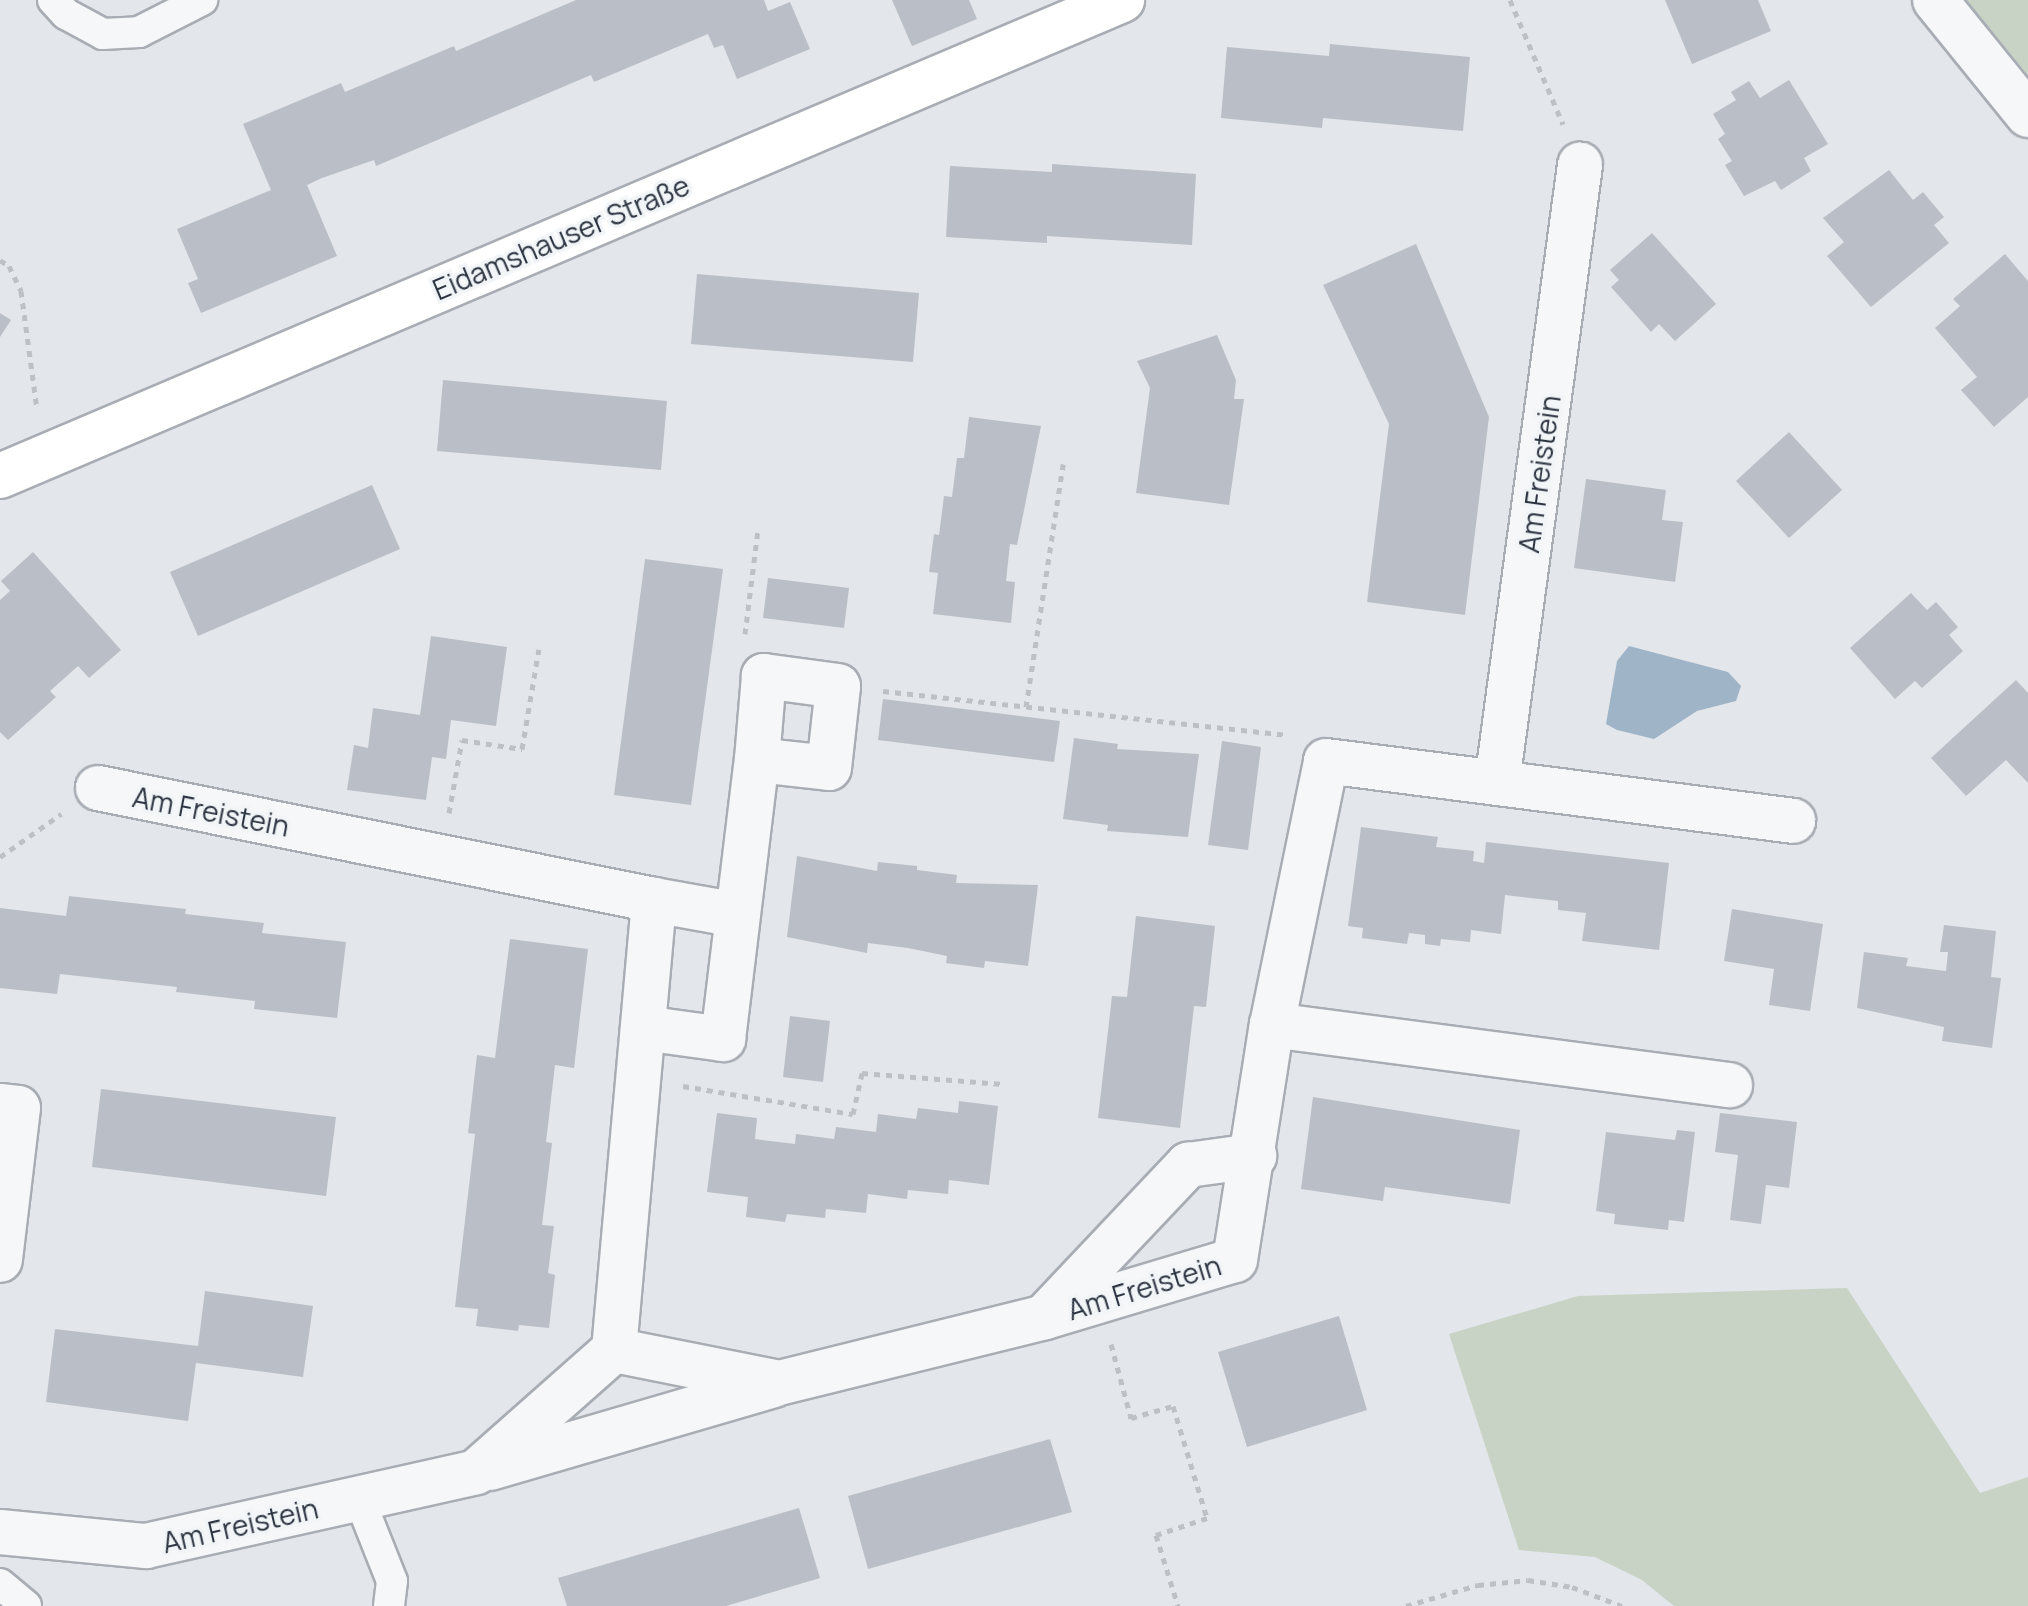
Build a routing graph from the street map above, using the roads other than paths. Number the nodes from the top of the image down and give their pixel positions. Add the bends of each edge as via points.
1 (53, 0) edge
2 (202, 0) edge
3 (1122, 0) edge
4 (1935, 0) edge
5 (2028, 115) edge
6 (1580, 165) road end
7 (0, 476) edge
8 (757, 760) junction
9 (1497, 783) junction
10 (98, 788) road end
11 (1793, 821) dead end
12 (654, 900) junction
13 (737, 915) junction
14 (1272, 1025) junction
15 (643, 1028) junction
16 (1730, 1085) dead end
17 (0, 1106) edge
18 (1254, 1156) junction
19 (0, 1260) edge
20 (1045, 1317) junction
21 (614, 1350) junction
22 (779, 1383) junction
23 (476, 1472) junction
24 (359, 1498) junction
25 (0, 1532) edge
26 (389, 1606) edge

1 - 2 lane via 66,14 103,34 139,32
3 - 7 street, Eidamshauser Straße
4 - 5 street
6 - 9 street, Am Freistein
8 - 8 street via 829,768 838,686 764,676
8 - 13 street
9 - 11 street, Am Freistein
9 - 14 street, Am Freistein via 1326,761
10 - 12 street, Am Freistein
12 - 13 street, Am Freistein
12 - 15 street
13 - 15 street via 723,1039
14 - 16 street
14 - 18 street, Am Freistein
15 - 21 street
17 - 19 street via 18,1108
18 - 20 street, Am Freistein via 1188,1165
18 - 20 street, Am Freistein via 1235,1260
20 - 22 street, Am Freistein
21 - 22 street, Am Freistein
21 - 23 street, Am Freistein
22 - 23 street, Am Freistein
23 - 24 street, Am Freistein
24 - 25 street, Am Freistein via 146,1546
24 - 26 lane via 392,1581

